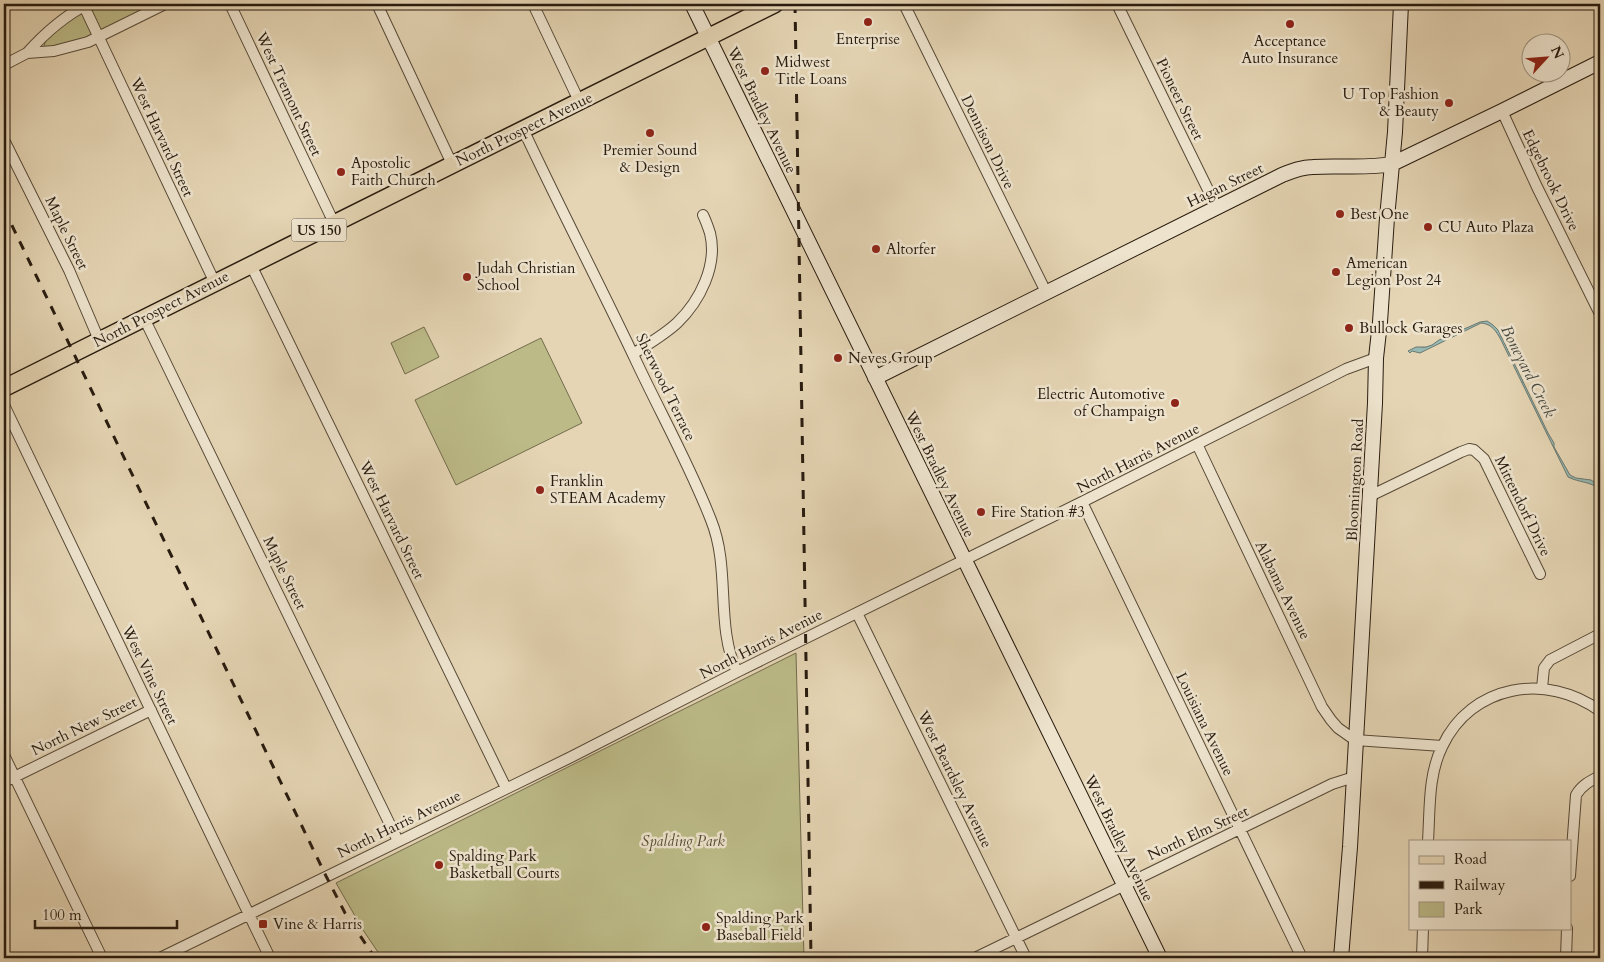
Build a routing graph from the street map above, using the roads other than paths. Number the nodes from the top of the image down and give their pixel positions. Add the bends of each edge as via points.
1 (85, 4) edge
2 (165, 4) edge
3 (230, 4) edge
4 (377, 4) edge
5 (533, 4) edge
6 (692, 4) edge
7 (775, 4) edge
8 (904, 4) edge
9 (1117, 4) edge
10 (1402, 4) edge
11 (98, 37) junction
12 (708, 37) junction
13 (27, 53) junction
14 (1600, 62) edge
15 (4, 65) edge
16 (580, 101) junction
17 (1502, 112) junction
18 (523, 129) junction
19 (4, 140) edge
20 (452, 164) junction
21 (1392, 164) junction
22 (1217, 208) junction
23 (703, 215) dead end
24 (334, 223) junction
25 (251, 264) junction
26 (215, 282) junction
27 (1046, 292) junction
28 (1600, 314) edge
29 (144, 318) junction
30 (99, 340) junction
31 (633, 354) junction
32 (1376, 358) junction
33 (875, 378) junction
34 (4, 388) edge
35 (4, 405) edge
36 (1197, 444) junction
37 (1370, 496) junction
38 (1082, 502) junction
39 (964, 560) junction
40 (1540, 574) dead end
41 (857, 613) junction
42 (1600, 634) edge
43 (737, 672) junction
44 (1542, 688) junction
45 (151, 710) junction
46 (1600, 712) edge
47 (1355, 740) junction
48 (1442, 746) junction
49 (4, 755) edge
50 (1600, 776) edge
51 (14, 777) junction
52 (1354, 777) junction
53 (4, 782) edge
54 (506, 788) junction
55 (1240, 830) junction
56 (1428, 840) edge
57 (398, 841) junction
58 (1572, 849) edge
59 (1124, 885) junction
60 (249, 914) junction
61 (1423, 930) edge
62 (1567, 930) edge
63 (1016, 938) junction
64 (102, 958) edge
65 (160, 958) edge
66 (270, 958) edge
67 (975, 958) edge
68 (1026, 958) edge
69 (1160, 958) edge
70 (1302, 958) edge
71 (1341, 958) edge
72 (1422, 958) edge
73 (1566, 958) edge

1 - 11 street, West Harvard Street
1 - 13 street via 63,18
2 - 11 street
3 - 24 street, West Tremont Street
4 - 20 street
5 - 16 street
6 - 12 main road, West Bradley Avenue
7 - 12 main road, North Prospect Avenue / US 150
8 - 27 street, Dennison Drive
9 - 22 street, Pioneer Street
10 - 21 main road, Bloomington Road
11 - 13 street via 54,51
11 - 26 street, West Harvard Street
12 - 16 main road, North Prospect Avenue / US 150
12 - 33 main road, West Bradley Avenue
13 - 15 street
14 - 17 main road, Hagan Street
16 - 18 main road, North Prospect Avenue / US 150
17 - 21 main road, Hagan Street
17 - 28 street, Edgebrook Drive
18 - 20 main road, North Prospect Avenue / US 150
18 - 31 street, Sherwood Terrace
19 - 30 street, Maple Street via 69,270
20 - 24 main road, North Prospect Avenue / US 150
21 - 22 main road, Hagan Street via 1303,168 1282,175
21 - 32 main road, Bloomington Road
22 - 27 main road, Hagan Street
23 - 31 street via 712,253 710,269 698,296 677,323
24 - 25 main road, North Prospect Avenue / US 150
25 - 26 main road, North Prospect Avenue / US 150
25 - 54 street, West Harvard Street
26 - 29 main road, North Prospect Avenue / US 150
27 - 33 main road, Hagan Street
29 - 30 main road, North Prospect Avenue / US 150
29 - 57 street, Maple Street
30 - 34 main road, North Prospect Avenue / US 150
31 - 43 street, Sherwood Terrace via 685,458 712,522 722,579 726,642
32 - 36 street, North Harris Avenue via 1346,369
32 - 37 main road, Bloomington Road
33 - 39 main road, West Bradley Avenue
35 - 45 street, West Vine Street
36 - 38 street, North Harris Avenue
36 - 47 street, Alabama Avenue via 1322,707 1338,728
37 - 40 street, Mittendorf Drive via 1461,452 1474,450 1484,459
37 - 47 main road, Bloomington Road
38 - 39 street, North Harris Avenue
38 - 55 street, Louisiana Avenue
39 - 41 street, North Harris Avenue
39 - 59 main road, West Bradley Avenue
41 - 43 street, North Harris Avenue
41 - 63 street, West Beardsley Avenue
42 - 44 street via 1550,660 1544,668
43 - 54 street, North Harris Avenue
44 - 46 street via 1576,697
44 - 48 street via 1510,691 1482,702 1459,721
45 - 51 street, North New Street
45 - 60 street, West Vine Street
47 - 48 street
47 - 52 main road, Bloomington Road
48 - 56 street via 1433,779
49 - 51 street
50 - 58 street via 1576,794
51 - 53 street, North New Street
51 - 64 street
52 - 55 street, North Elm Street via 1332,784
52 - 71 main road, Bloomington Road
54 - 57 street, North Harris Avenue
55 - 59 street, North Elm Street
55 - 70 street, Louisiana Avenue
57 - 60 street, North Harris Avenue
59 - 63 street, North Elm Street
59 - 69 main road, West Bradley Avenue
60 - 65 street, North Harris Avenue
60 - 66 street, West Vine Street
61 - 72 street
62 - 73 street
63 - 67 street, North Elm Street
63 - 68 street, West Beardsley Avenue

